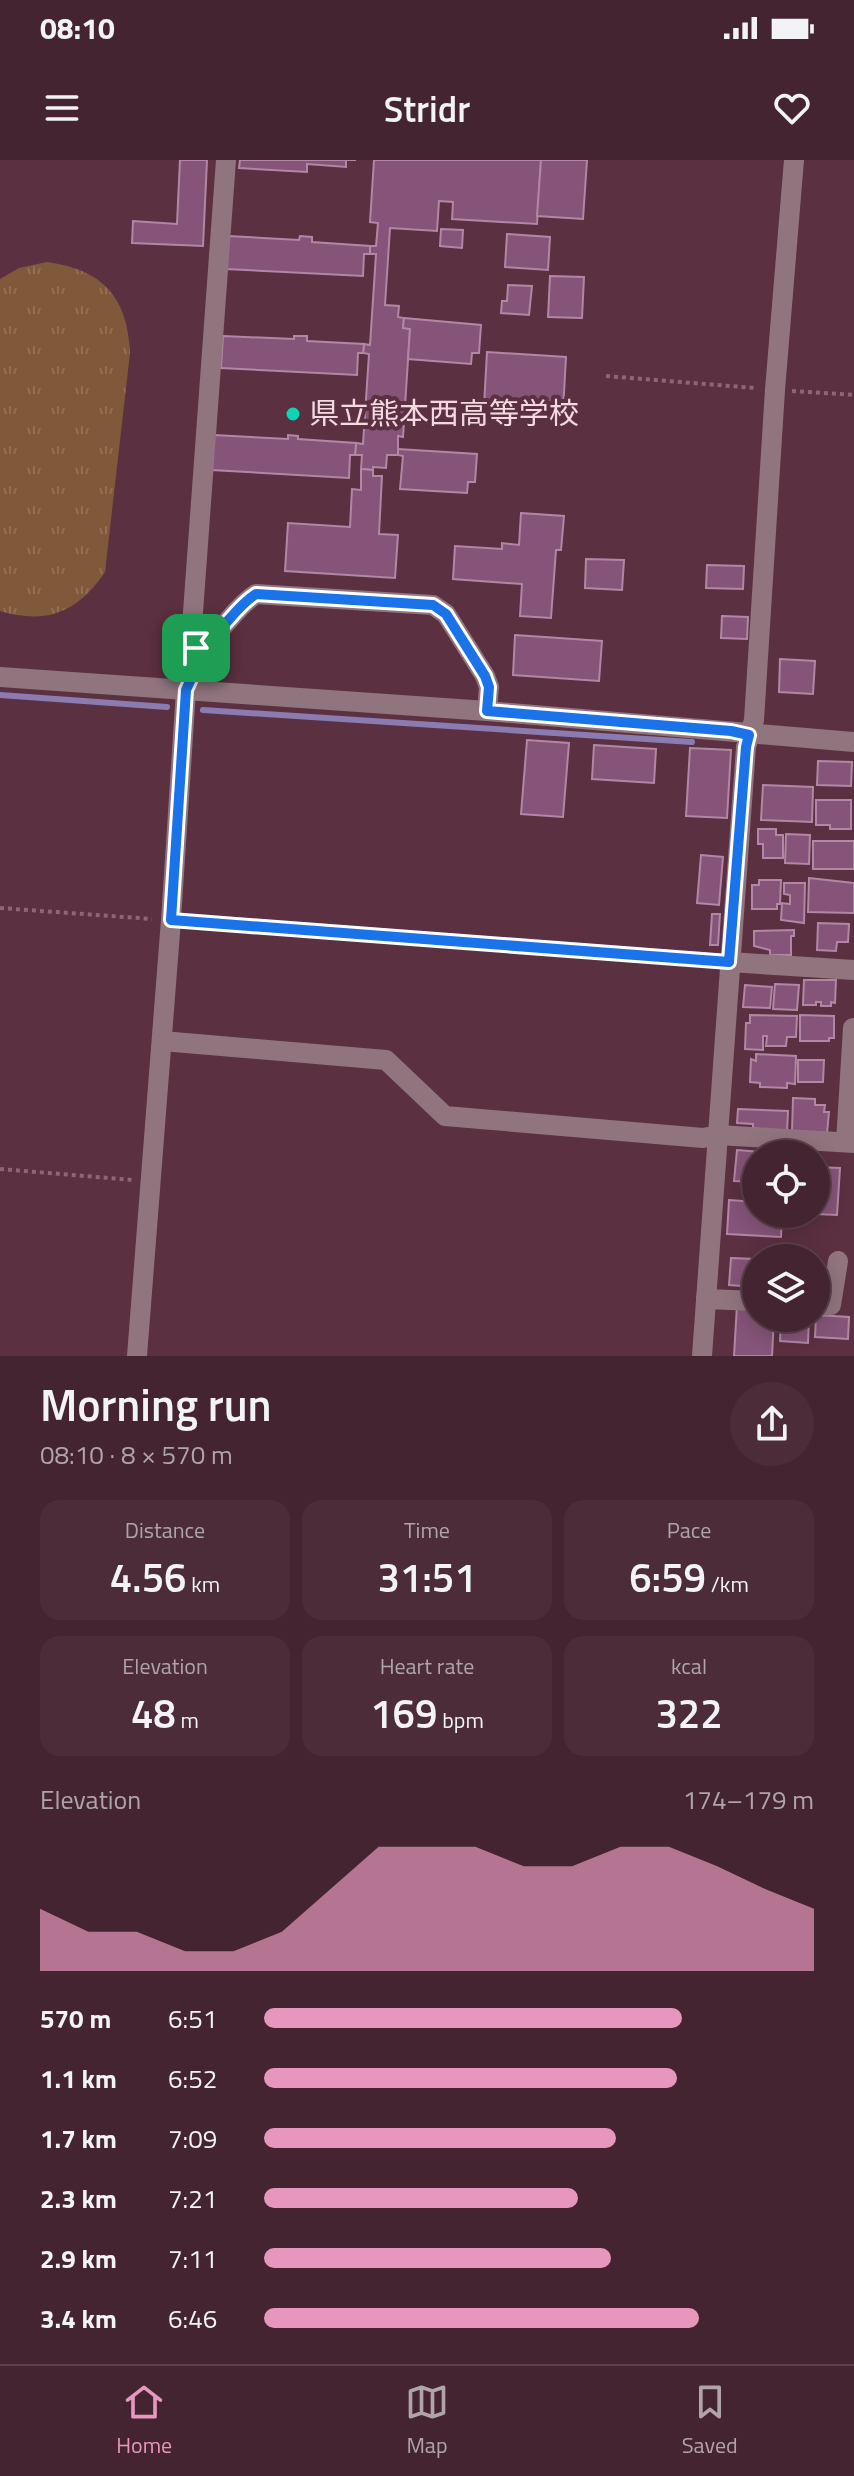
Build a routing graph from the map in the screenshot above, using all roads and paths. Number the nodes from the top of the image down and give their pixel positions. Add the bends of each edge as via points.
1 (226, 160) edge
2 (794, 160) edge
3 (606, 376) dead end
4 (775, 390) junction
5 (854, 395) edge
6 (196, 648) junction
7 (0, 677) edge
8 (186, 690) junction
9 (487, 711) junction
10 (749, 735) junction
11 (854, 742) edge
12 (0, 908) edge
13 (171, 920) junction
14 (729, 962) junction
15 (854, 970) edge
16 (853, 1028) edge
17 (162, 1041) junction
18 (718, 1135) junction
19 (850, 1142) edge
20 (0, 1169) edge
21 (151, 1181) junction
22 (838, 1261) dead end
23 (706, 1299) junction
24 (742, 1300) edge
25 (830, 1305) edge
26 (137, 1356) edge
27 (702, 1356) edge

1 - 6 street via 192,626
2 - 4 street
3 - 4 path
4 - 5 path
4 - 10 street
6 - 8 street
6 - 9 street via 208,643 240,604 256,594 433,605 446,614 485,676
7 - 8 street
8 - 9 street
8 - 13 street
9 - 10 street
10 - 11 street
10 - 14 street
12 - 13 path
13 - 14 path
13 - 17 street
14 - 15 street
14 - 18 street
16 - 19 street
17 - 18 street via 386,1060 445,1116 703,1138
17 - 21 street
18 - 19 street
18 - 23 street
20 - 21 path
21 - 26 street
22 - 25 street
23 - 24 street
23 - 27 street

